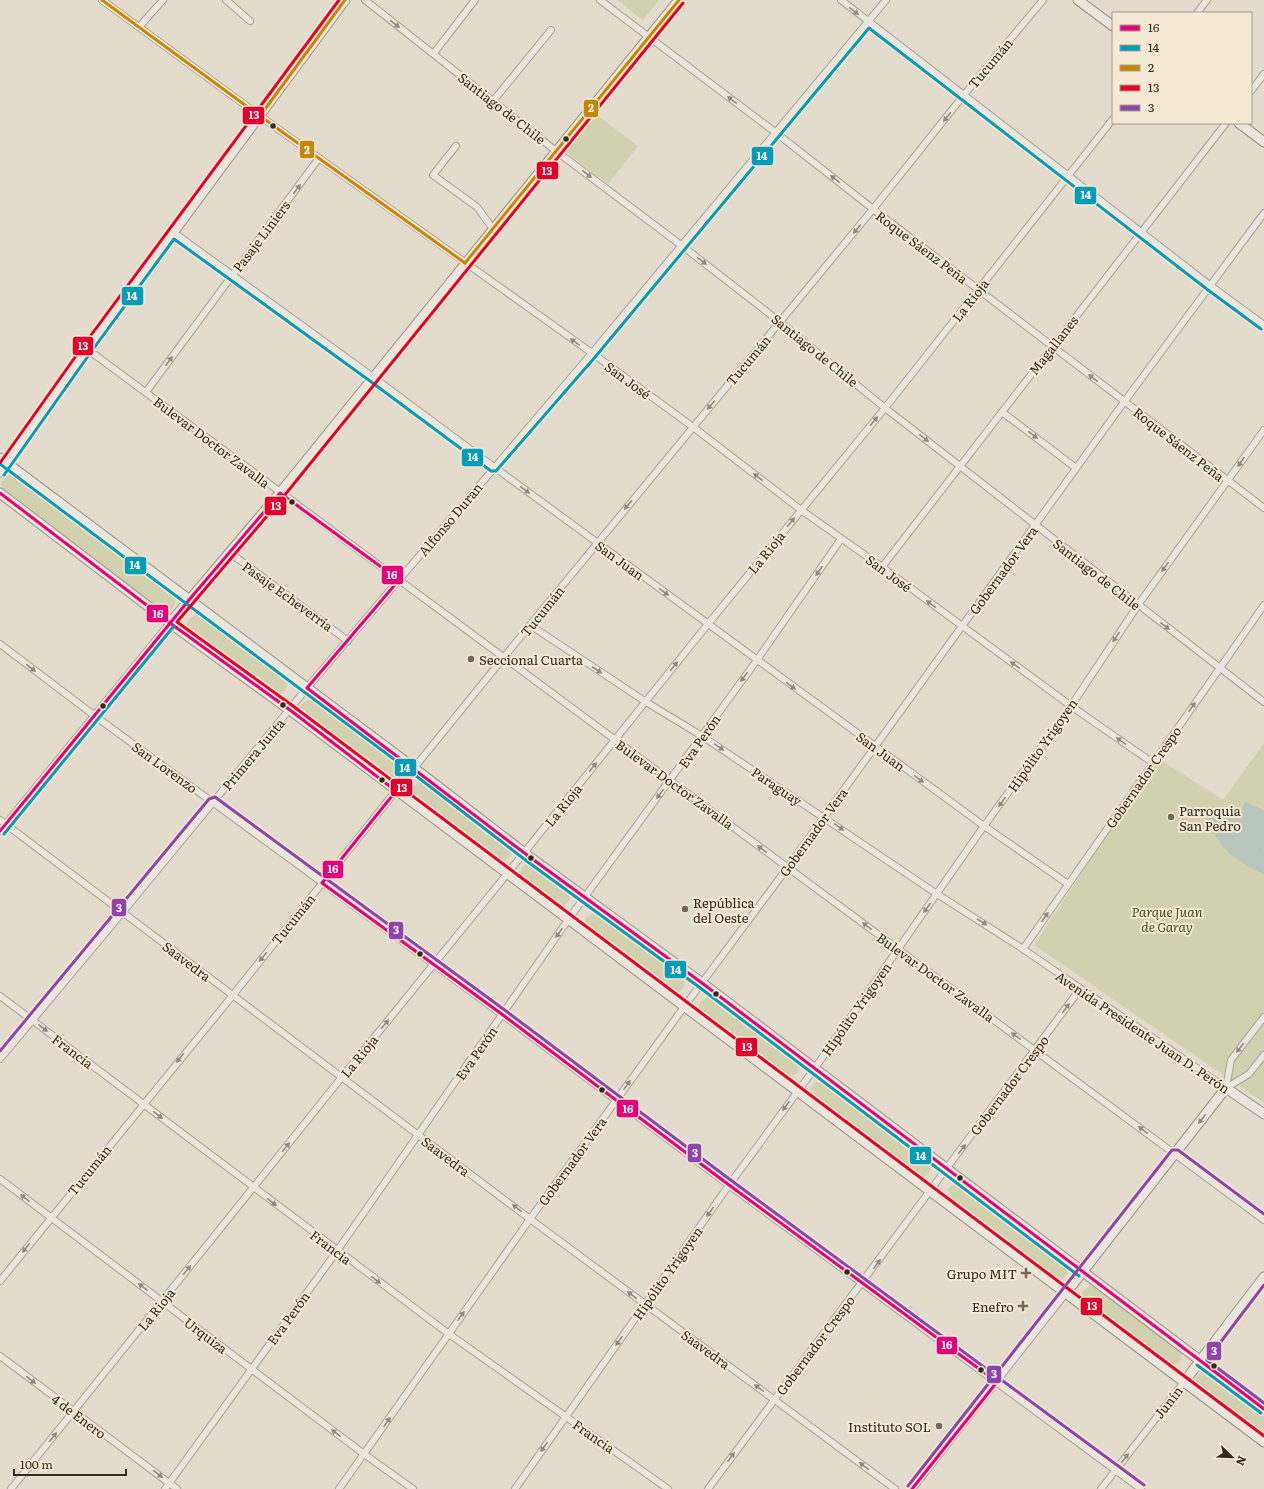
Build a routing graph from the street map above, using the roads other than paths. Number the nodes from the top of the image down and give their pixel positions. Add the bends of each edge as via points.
1 (102, 0) edge
2 (163, 0) edge
3 (226, 0) edge
4 (345, 0) edge
5 (364, 0) edge
6 (476, 0) edge
7 (600, 0) edge
8 (679, 0) edge
9 (841, 0) edge
10 (886, 0) edge
11 (1043, 0) edge
12 (1078, 0) edge
13 (1207, 0) edge
14 (1198, 12) edge
15 (250, 21) dead end
16 (868, 21) junction
17 (1112, 25) edge
18 (139, 27) junction
19 (551, 30) dead end
20 (649, 37) junction
21 (434, 53) junction
22 (1264, 74) edge
23 (1252, 90) edge
24 (964, 96) junction
25 (493, 101) junction
26 (260, 116) junction
27 (1112, 120) edge
28 (1225, 124) edge
29 (1240, 124) edge
30 (775, 132) junction
31 (1264, 142) edge
32 (456, 146) dead end
33 (556, 151) junction
34 (319, 158) junction
35 (1069, 175) junction
36 (873, 210) junction
37 (1264, 213) edge
38 (493, 229) junction
39 (1141, 231) junction
40 (174, 232) junction
41 (681, 245) junction
42 (465, 263) junction
43 (232, 275) junction
44 (1211, 286) junction
45 (979, 289) junction
46 (780, 322) junction
47 (1264, 325) edge
48 (1052, 346) junction
49 (87, 349) junction
50 (592, 353) junction
51 (373, 377) junction
52 (146, 392) junction
53 (1124, 402) junction
54 (885, 408) junction
55 (1002, 412) junction
56 (693, 427) junction
57 (1264, 430) edge
58 (3, 460) edge
59 (960, 466) junction
60 (494, 467) junction
61 (1076, 468) junction
62 (0, 472) edge
63 (1228, 482) junction
64 (0, 493) edge
65 (280, 493) junction
66 (1264, 508) edge
67 (801, 510) junction
68 (1035, 525) junction
69 (841, 539) junction
70 (597, 543) junction
71 (229, 552) junction
72 (882, 567) junction
73 (399, 580) junction
74 (189, 600) junction
75 (1138, 605) junction
76 (1264, 605) edge
77 (170, 623) junction
78 (708, 624) junction
79 (530, 625) junction
80 (962, 627) junction
81 (348, 641) junction
82 (0, 644) edge
83 (504, 657) junction
84 (757, 660) junction
85 (1220, 668) junction
86 (307, 688) junction
87 (646, 702) junction
88 (1264, 702) edge
89 (1070, 706) junction
90 (290, 710) junction
91 (95, 716) junction
92 (702, 736) junction
93 (615, 740) junction
94 (875, 746) junction
95 (1153, 763) junction
96 (414, 768) junction
97 (670, 780) junction
98 (396, 791) junction
99 (213, 802) junction
100 (824, 817) junction
101 (0, 820) edge
102 (6, 824) junction
103 (984, 826) junction
104 (0, 831) edge
105 (524, 853) junction
106 (788, 867) junction
107 (507, 874) junction
108 (322, 883) junction
109 (1068, 884) junction
110 (937, 894) junction
111 (585, 898) junction
112 (122, 913) junction
113 (568, 920) junction
114 (898, 949) junction
115 (1023, 949) junction
116 (433, 965) junction
117 (702, 983) junction
118 (1080, 989) junction
119 (233, 995) junction
120 (0, 996) edge
121 (684, 1007) junction
122 (503, 1015) junction
123 (1264, 1017) edge
124 (32, 1020) junction
125 (1035, 1050) junction
126 (1264, 1055) edge
127 (0, 1059) edge
128 (814, 1068) junction
129 (342, 1077) junction
130 (1226, 1088) junction
131 (797, 1092) junction
132 (615, 1101) junction
133 (143, 1104) junction
134 (1264, 1114) edge
135 (419, 1135) junction
136 (1175, 1154) junction
137 (946, 1169) junction
138 (0, 1179) edge
139 (729, 1186) junction
140 (253, 1188) junction
141 (930, 1191) junction
142 (50, 1218) junction
143 (530, 1219) junction
144 (1264, 1220) edge
145 (337, 1251) junction
146 (1082, 1272) junction
147 (1264, 1277) edge
148 (0, 1281) edge
149 (863, 1283) junction
150 (1066, 1293) junction
151 (161, 1301) junction
152 (645, 1304) junction
153 (448, 1334) junction
154 (0, 1356) edge
155 (1200, 1361) junction
156 (251, 1369) junction
157 (997, 1382) junction
158 (1184, 1382) junction
159 (774, 1399) junction
160 (1264, 1409) edge
161 (74, 1412) junction
162 (566, 1417) junction
163 (1264, 1442) edge
164 (364, 1454) junction
165 (1116, 1470) junction
166 (169, 1483) junction
167 (11, 1489) edge
168 (165, 1489) edge
169 (177, 1489) edge
170 (339, 1489) edge
171 (413, 1489) edge
172 (515, 1489) edge
173 (668, 1489) edge
174 (708, 1489) edge
175 (895, 1489) edge
176 (912, 1489) edge
177 (1101, 1489) edge
178 (1141, 1489) edge

1 - 18 street, San José
2 - 18 street
3 - 15 street
4 - 26 main road
5 -> 21 street, Santiago de Chile
6 - 21 street
7 - 20 street, Roque Sáenz Peña
8 - 20 main road
9 -> 16 street
10 - 16 street, Alfonso Duran
11 - 24 street, Tucumán
12 - 17 main road
13 - 14 street
16 - 24 street
16 - 30 street, Alfonso Duran
18 - 26 street, San José
19 - 25 street
30 -> 20 street, Roque Sáenz Peña
20 - 33 main road
21 - 25 street, Santiago de Chile
22 - 23 street
24 - 35 street
24 -> 36 street, Tucumán
25 - 33 street, Santiago de Chile
26 - 34 street, San José
26 - 40 main road
27 - 35 street, La Rioja
28 - 39 street, Magallanes
29 - 31 main road
36 -> 30 street, Roque Sáenz Peña
30 - 41 street, Alfonso Duran
32 - 38 street via 433,175 477,207
33 - 38 main road
33 -> 41 street, Santiago de Chile
34 - 42 street, San José
43 -> 34 street, Pasaje Liniers
35 - 39 street
35 - 45 street, La Rioja
36 - 45 street, Roque Sáenz Peña
36 -> 46 street, Tucumán
37 - 44 street, Gobernador Vera
38 - 42 main road
39 - 44 street
39 - 48 street, Magallanes
40 - 43 street, San Juan
40 - 49 main road
41 -> 46 street, Santiago de Chile
41 - 50 street, Alfonso Duran
50 -> 42 street, San José
42 - 51 main road
43 - 51 street, San Juan
52 -> 43 street, Pasaje Liniers
44 - 47 street
44 - 53 street, Gobernador Vera
45 - 48 street, Roque Sáenz Peña
45 - 54 street, La Rioja
46 - 54 street, Santiago de Chile
46 -> 56 street, Tucumán
53 -> 48 street, Roque Sáenz Peña
48 - 55 street, Magallanes
49 - 52 street, Bulevar Doctor Zavalla
49 - 58 main road
50 - 56 street, San José
50 - 60 street, Alfonso Duran
51 - 60 street, San Juan
51 - 65 main road
52 - 65 street, Bulevar Doctor Zavalla
53 - 61 street, Gobernador Vera
53 - 63 street, Roque Sáenz Peña
54 -> 59 street, Santiago de Chile
67 -> 54 street, La Rioja
55 - 59 street, Magallanes
55 -> 61 street
67 -> 56 street, San José
56 -> 70 street, Tucumán
57 -> 63 street, Hipólito Yrigoyen
58 - 62 main road
58 - 74 main road
59 - 68 street, Santiago de Chile
59 - 72 street, Magallanes
60 -> 70 street, San Juan
60 - 73 street, Alfonso Duran
61 - 68 street, Gobernador Vera
63 - 66 street, Roque Sáenz Peña
63 -> 75 street, Hipólito Yrigoyen
64 - 77 main road
65 - 71 main road
65 - 73 street, Bulevar Doctor Zavalla
67 - 69 street, San José
78 -> 67 street, La Rioja
68 - 75 street, Santiago de Chile
68 - 80 street, Gobernador Vera
69 - 72 street, San José
69 -> 84 street, Eva Perón
70 -> 78 street, San Juan
70 - 79 street, Tucumán
71 - 74 main road
71 - 81 street, Pasaje Echeverría
80 -> 72 street, San José
73 - 81 street, Alfonso Duran
73 - 83 street, Bulevar Doctor Zavalla
74 - 77 main road
74 - 86 main road
75 -> 85 street, Santiago de Chile
75 -> 89 street, Hipólito Yrigoyen
76 - 85 street, Gobernador Crespo
77 - 90 main road
77 - 91 street
78 - 84 street, San Juan
87 -> 78 street, La Rioja
79 - 83 street, Tucumán
79 -> 87 street, Paraguay
89 -> 80 street, San José
80 - 94 street, Gobernador Vera
81 - 86 street, Alfonso Duran
82 -> 91 street, San Lorenzo
83 - 93 street, Bulevar Doctor Zavalla
83 - 96 street, Tucumán
84 -> 92 street, Eva Perón
84 -> 94 street, San Juan
85 - 88 street, Santiago de Chile
95 -> 85 street, Gobernador Crespo
86 - 90 street, Primera Junta
86 - 96 main road
87 - 92 street, Paraguay
87 - 93 street, La Rioja
95 -> 89 street, San José
89 -> 103 street, Hipólito Yrigoyen
90 - 98 main road
90 - 99 street, Primera Junta
91 - 99 street, San Lorenzo
91 - 102 street
92 - 97 street, Eva Perón
92 -> 100 street, Paraguay
93 - 97 street, Bulevar Doctor Zavalla
105 -> 93 street, La Rioja
94 - 100 street, Gobernador Vera
94 -> 103 street, San Juan
95 - 109 street, Gobernador Crespo
96 - 98 street, Tucumán
96 - 105 main road
106 -> 97 street, Bulevar Doctor Zavalla
97 -> 111 street, Eva Perón
98 - 107 main road
98 - 108 street, Tucumán
99 - 108 street, San Lorenzo
99 - 112 street, Primera Junta
100 - 106 street, Gobernador Vera
100 -> 110 street, Paraguay
101 - 102 street, Saavedra
102 - 104 street
102 - 112 street, Saavedra
103 - 109 street, San Juan
103 - 110 street, Hipólito Yrigoyen
105 - 107 street, La Rioja
105 - 111 main road
114 -> 106 street, Bulevar Doctor Zavalla
106 - 117 street, Gobernador Vera
107 - 113 main road
107 - 116 street, La Rioja
108 - 116 street, San Lorenzo
108 -> 119 street, Tucumán
115 -> 109 street, Gobernador Crespo
110 -> 114 street, Hipólito Yrigoyen
110 -> 115 street, Paraguay
111 - 113 street, Eva Perón
111 - 117 main road
112 - 119 street, Saavedra
112 - 124 street, Primera Junta
113 - 121 main road
113 -> 122 street, Eva Perón
125 -> 114 street, Bulevar Doctor Zavalla
114 - 128 street, Hipólito Yrigoyen
115 - 118 street, Avenida Presidente Juan D. Perón
116 - 122 street, San Lorenzo
129 -> 116 street, La Rioja
117 - 121 street, Gobernador Vera
117 - 128 main road
125 -> 118 street, Gobernador Crespo
118 - 130 street, Avenida Presidente Juan D. Perón
119 - 129 street, Saavedra
119 -> 133 street, Tucumán
120 - 124 street, Francia
121 - 131 main road
132 -> 121 street, Gobernador Vera
122 - 132 street, San Lorenzo
122 - 135 street, Eva Perón
123 -> 130 street via 1231,1060
124 - 127 street, Primera Junta
124 -> 133 street, Francia
136 -> 125 street, Bulevar Doctor Zavalla
137 -> 125 street, Gobernador Crespo
126 - 130 street via 1249,1074
128 - 131 street, Hipólito Yrigoyen
128 - 137 main road
129 - 135 street, Saavedra
140 -> 129 street, La Rioja
130 - 134 main road, Avenida Presidente Juan D. Perón
130 -> 136 main road
131 -> 139 street, Hipólito Yrigoyen
131 - 141 main road
132 - 139 street, San Lorenzo
132 - 143 street, Gobernador Vera
133 -> 140 street, Francia
133 - 142 street, Tucumán
143 -> 135 street, Saavedra
135 - 145 street, Eva Perón
136 - 144 street, Bulevar Doctor Zavalla
136 - 146 main road
137 - 141 street, Gobernador Crespo
137 - 146 main road
142 -> 138 street, Urquiza
139 - 149 street, San Lorenzo
139 -> 152 street, Hipólito Yrigoyen
140 -> 145 street, Francia
151 -> 140 street, La Rioja
149 -> 141 street, Gobernador Crespo
141 - 150 main road
142 -> 148 street, Tucumán
151 -> 142 street, Urquiza
152 -> 143 street, Saavedra
153 -> 143 street, Gobernador Vera
145 -> 153 street, Francia
145 - 156 street, Eva Perón
146 - 150 main road
146 - 155 main road
147 - 155 main road, Junín
149 - 157 street, San Lorenzo
149 - 159 street, Gobernador Crespo
150 - 157 street
150 - 158 main road
151 - 156 street, Urquiza
151 - 161 street, La Rioja
159 -> 152 street, Saavedra
152 -> 162 street, Hipólito Yrigoyen
153 - 162 street, Francia
164 -> 153 street, Gobernador Vera
154 -> 161 street, 4 de Enero
155 - 158 main road, Junín
155 - 160 main road
164 -> 156 street, Urquiza
156 - 166 street, Eva Perón
157 - 165 street, San Lorenzo
157 - 176 street
158 - 163 main road
165 -> 158 street, Junín
174 -> 159 street, Gobernador Crespo
175 -> 159 street, Saavedra
161 -> 166 street, 4 de Enero
167 -> 161 street, La Rioja
162 -> 172 street, Hipólito Yrigoyen
162 - 173 street, Francia
164 - 170 street, Gobernador Vera
164 - 171 street, Urquiza
165 - 177 street, Junín
165 - 178 street, San Lorenzo
166 - 168 street, Eva Perón
166 - 169 street, 4 de Enero

